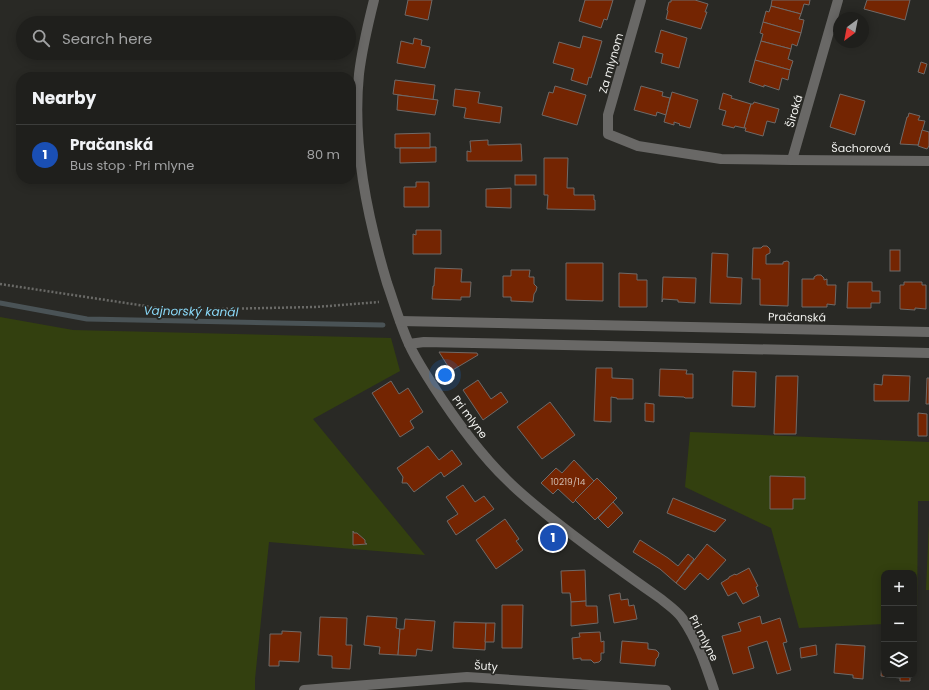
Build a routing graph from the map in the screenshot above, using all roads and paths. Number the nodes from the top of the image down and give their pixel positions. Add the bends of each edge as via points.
1 (374, 0) edge
2 (641, 0) edge
3 (838, 0) edge
4 (792, 160) junction
5 (929, 161) edge
6 (0, 284) edge
7 (393, 301) junction
8 (400, 321) junction
9 (929, 332) edge
10 (409, 344) junction
11 (929, 353) edge
12 (304, 690) edge
13 (666, 690) edge
14 (714, 690) edge

1 - 7 street, Pri mlyne via 359,74 358,128 362,175 374,239
2 - 4 street, Za mlynom via 608,115 608,134 638,146 721,159
3 - 4 street, Široká
4 - 5 street, Šachorová
6 - 7 path via 172,310 316,308
7 - 8 street, Pri mlyne
8 - 9 street, Pračanská
8 - 10 street, Pri mlyne
10 - 11 street via 424,342
10 - 14 street, Pri mlyne via 461,427 508,480 530,501 672,607 681,617 704,660
12 - 13 street, Šuty via 467,677

